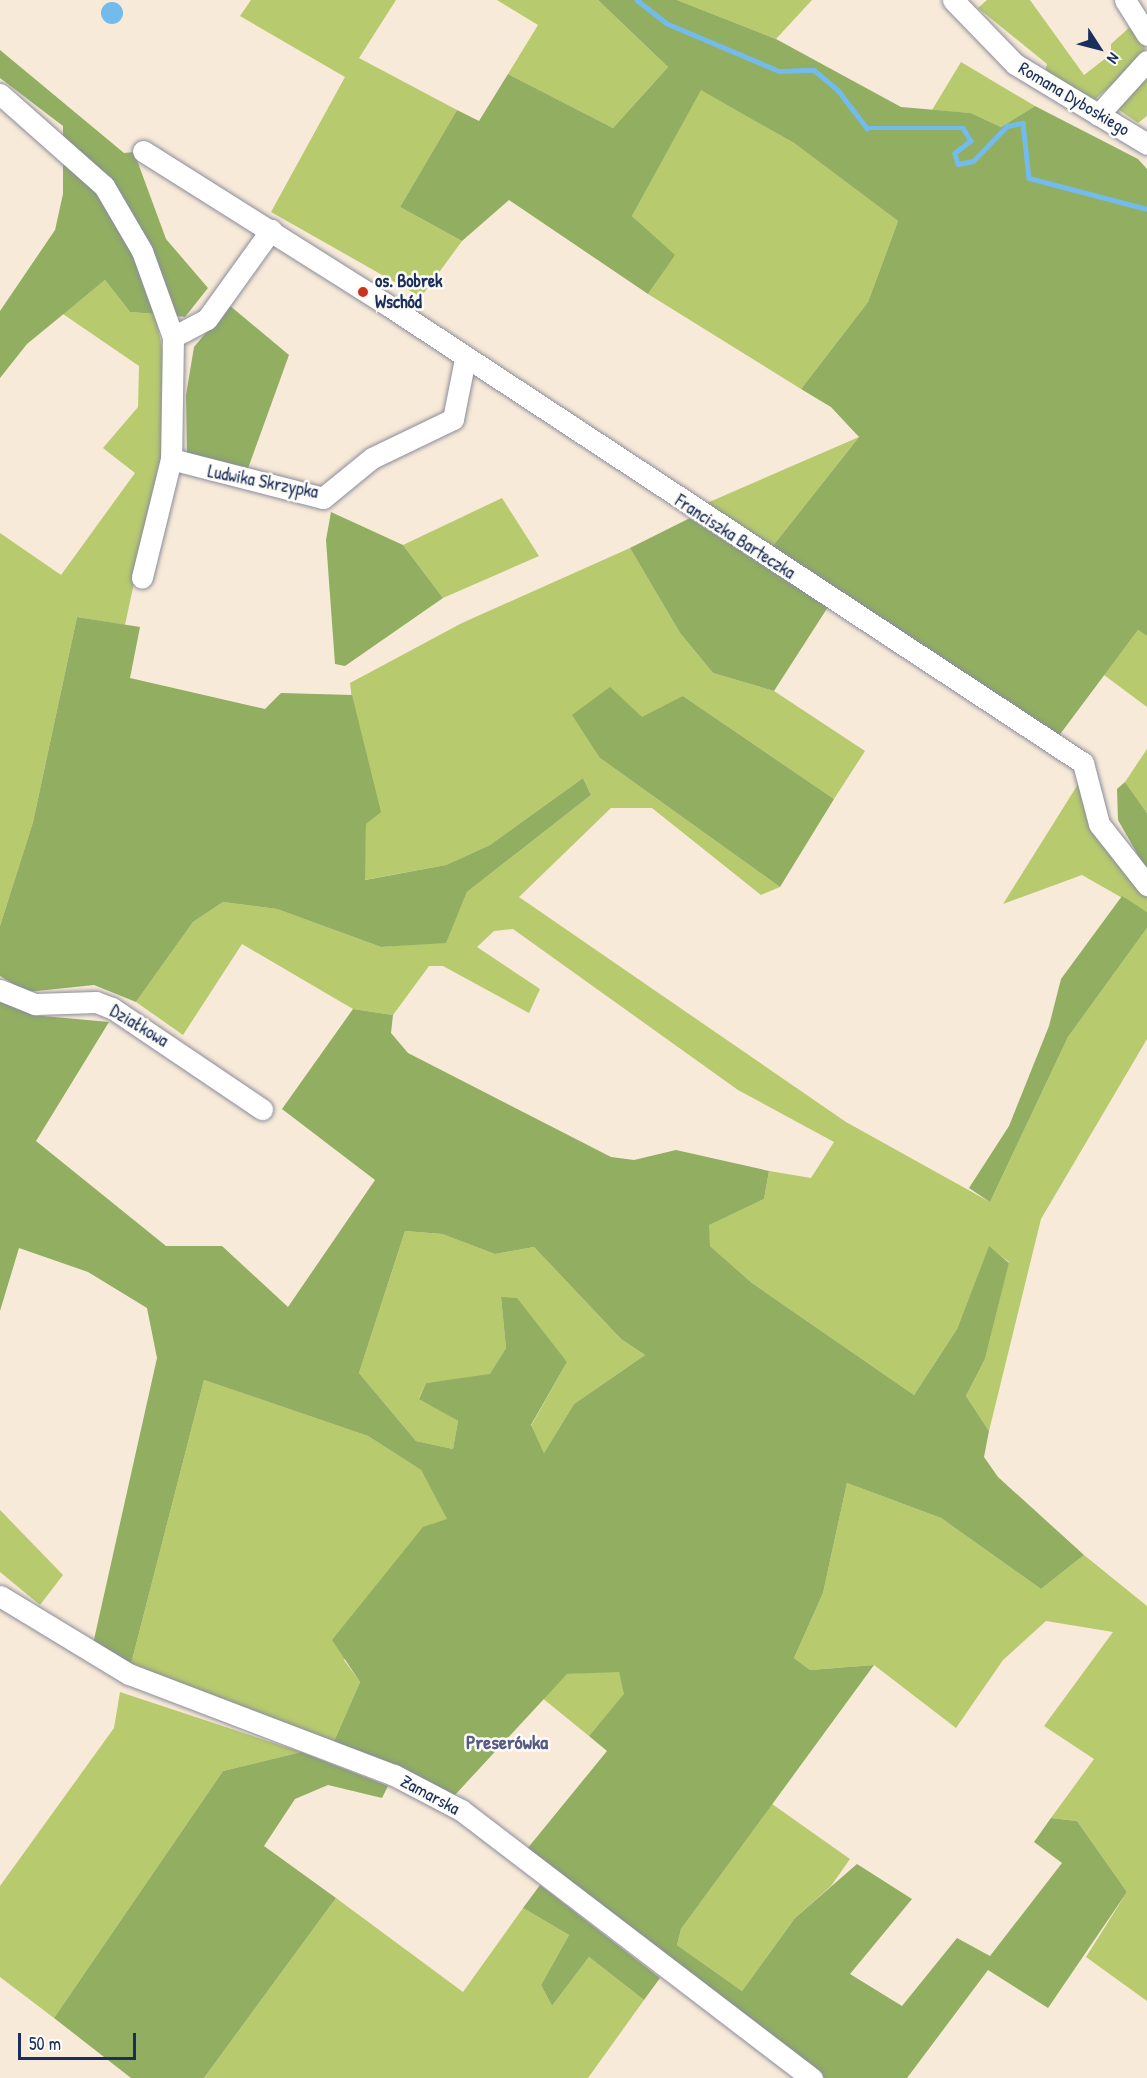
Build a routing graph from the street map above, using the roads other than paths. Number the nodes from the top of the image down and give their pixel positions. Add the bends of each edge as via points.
1 (953, 0) edge
2 (1125, 0) edge
3 (1147, 35) edge
4 (1147, 61) edge
5 (0, 94) edge
6 (1098, 114) junction
7 (1147, 144) edge
8 (143, 152) dead end
9 (271, 230) junction
10 (173, 337) junction
11 (465, 359) junction
12 (171, 459) junction
13 (142, 577) dead end
14 (1147, 885) edge
15 (0, 990) edge
16 (262, 1109) dead end
17 (0, 1596) edge
18 (812, 2078) edge

1 - 6 street, Romana Dyboskiego via 1015,64
2 - 3 street
4 - 6 street
5 - 10 street via 104,186 142,251
6 - 7 street, Romana Dyboskiego
8 - 9 street, Franciszka Barteczka
9 - 10 street via 207,319
9 - 11 street, Franciszka Barteczka
10 - 12 street
11 - 12 street, Ludwika Skrzypka via 453,419 372,458 323,498
11 - 14 street, Franciszka Barteczka via 1083,763 1098,824
12 - 13 street
15 - 16 street, Działkowa via 35,1004 96,1002 112,1008
17 - 18 street, Zamarska via 129,1674 394,1775 461,1810

